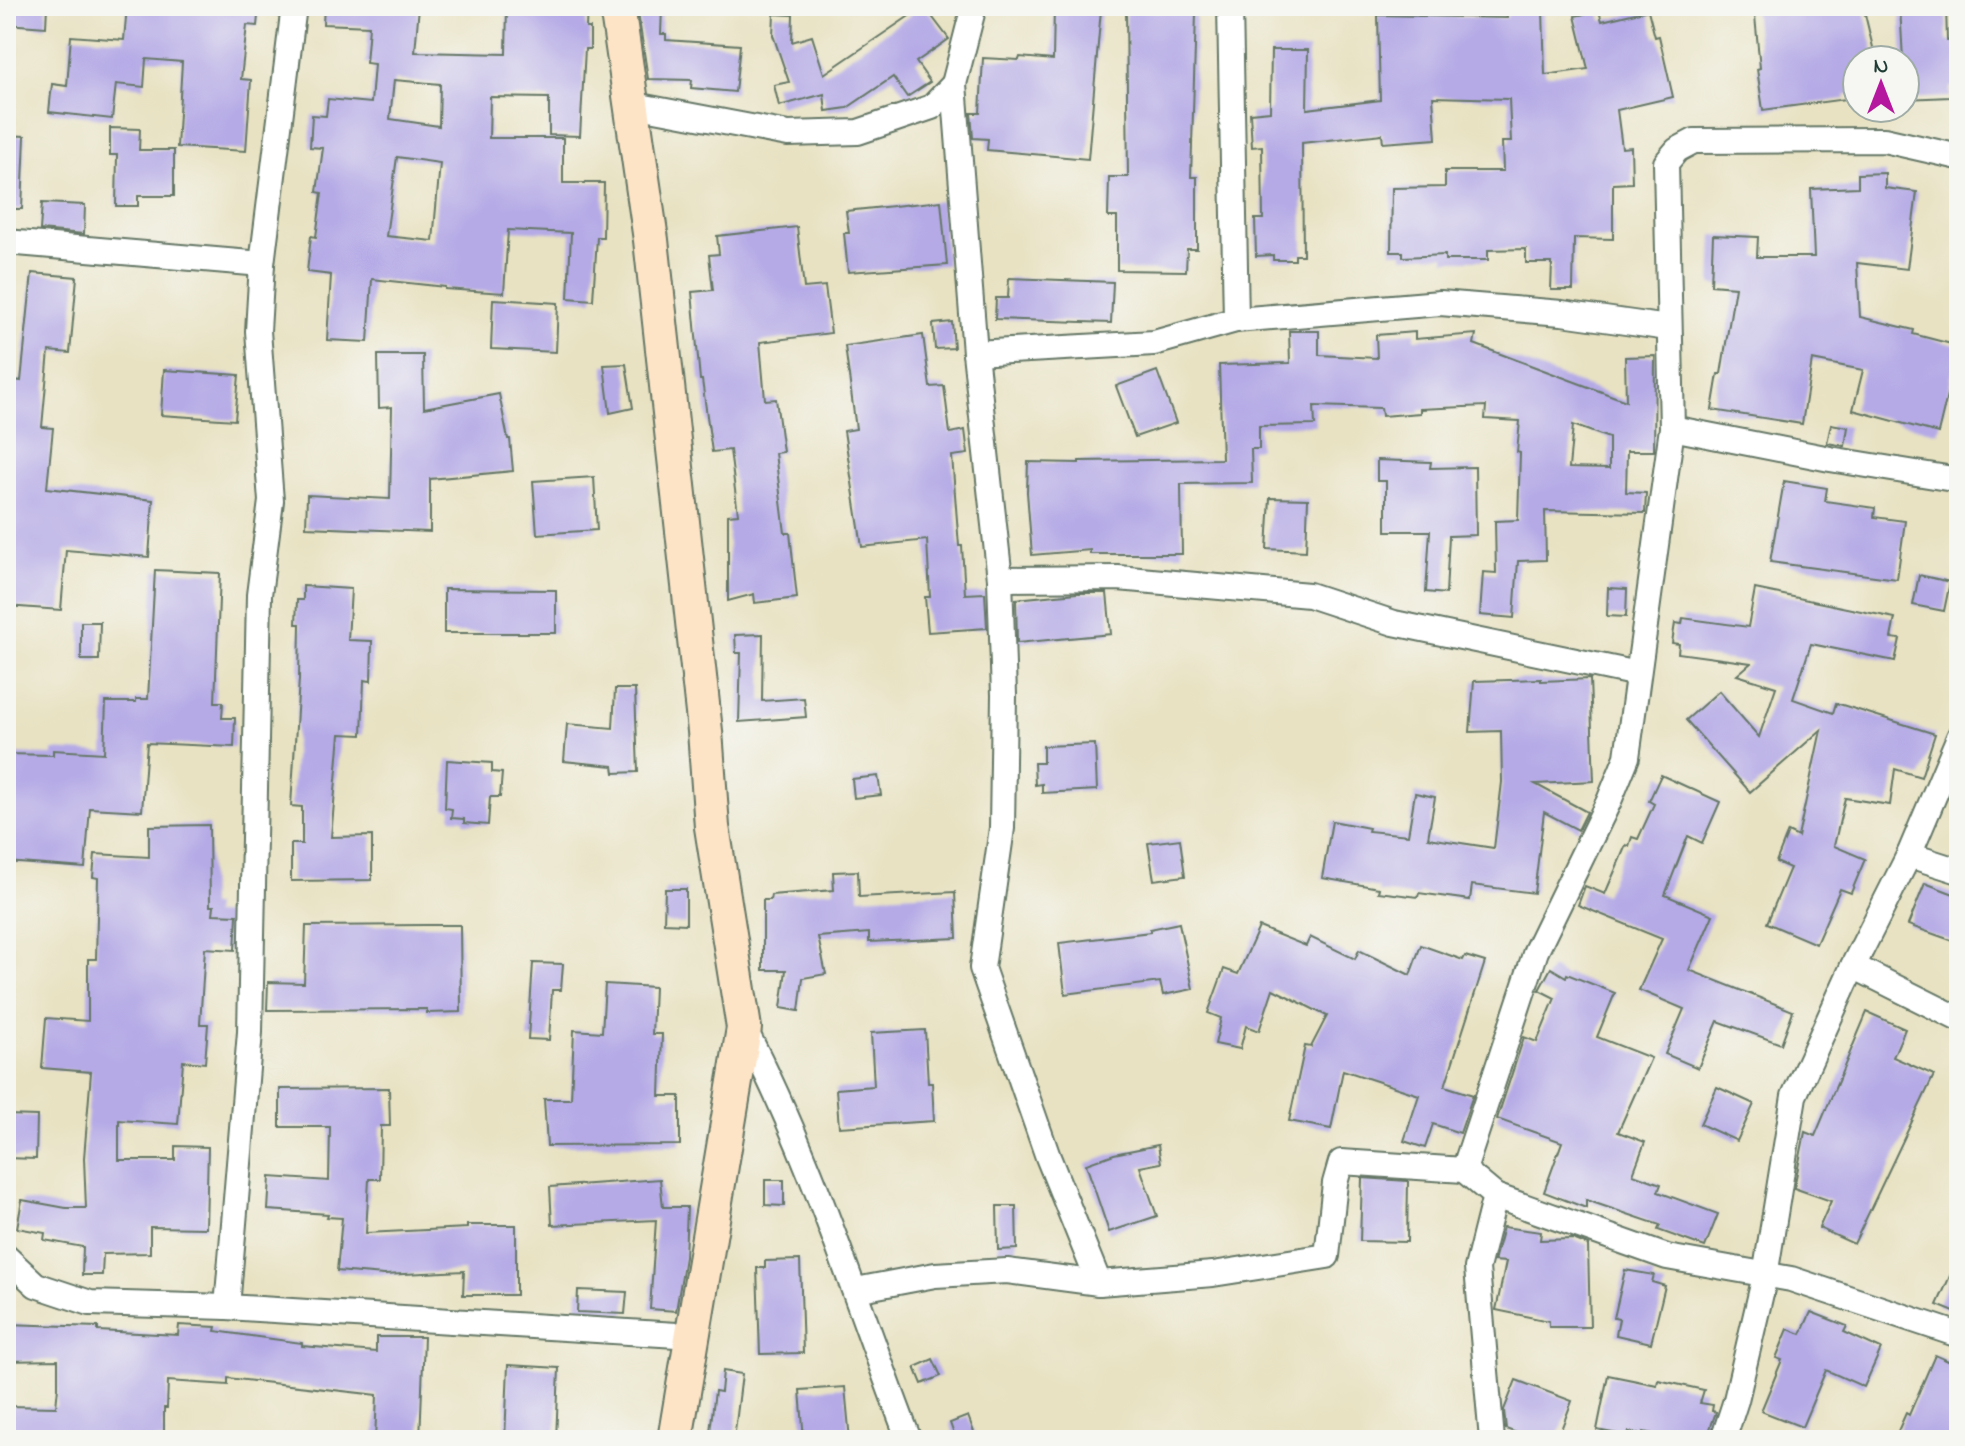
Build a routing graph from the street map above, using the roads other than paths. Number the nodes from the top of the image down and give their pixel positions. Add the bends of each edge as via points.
1 (294, 6) edge
2 (617, 6) edge
3 (974, 6) edge
4 (1230, 6) edge
5 (954, 84) junction
6 (629, 104) junction
7 (1959, 157) edge
8 (6, 242) edge
9 (262, 264) junction
10 (1236, 320) junction
11 (1668, 328) junction
12 (975, 353) junction
13 (1672, 428) junction
14 (1959, 480) edge
15 (1000, 579) junction
16 (1638, 674) junction
17 (1959, 737) edge
18 (1909, 855) junction
19 (1959, 871) edge
20 (1853, 966) junction
21 (1959, 1019) edge
22 (744, 1028) junction
23 (1464, 1170) junction
24 (1495, 1196) junction
25 (6, 1257) edge
26 (1765, 1276) junction
27 (1099, 1283) junction
28 (856, 1290) junction
29 (227, 1307) junction
30 (1959, 1335) edge
31 (693, 1336) junction
32 (675, 1440) edge
33 (909, 1440) edge
34 (1492, 1440) edge
35 (1723, 1440) edge

1 - 9 street
2 - 6 street
3 - 5 street
4 - 10 street
5 - 6 street via 932,107 858,132 788,134
5 - 12 street
6 - 22 street via 651,240 712,827
7 - 11 street via 1884,140 1694,141 1677,150 1666,163
8 - 9 street
9 - 29 street via 258,331 271,501 259,595 250,1032
10 - 11 street via 1440,303
10 - 12 street via 1154,343
11 - 13 street
12 - 15 street
13 - 14 street
13 - 16 street
15 - 16 street via 1118,578 1309,595 1394,623
15 - 27 street via 1002,828 982,968
16 - 23 street via 1627,757 1536,951
17 - 18 street
18 - 19 street
18 - 20 street
20 - 21 street
20 - 26 street via 1794,1096
22 - 28 street via 771,1079
22 - 31 street
23 - 24 street
23 - 27 street via 1341,1162 1327,1256 1213,1274
24 - 26 street via 1667,1257
24 - 34 street via 1477,1268
25 - 29 street via 36,1285 90,1303
26 - 30 street via 1791,1279
26 - 35 street
27 - 28 street via 1007,1271 935,1275
28 - 33 street
29 - 31 street
31 - 32 street

